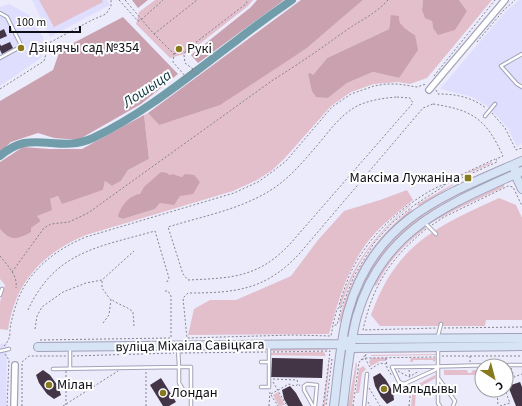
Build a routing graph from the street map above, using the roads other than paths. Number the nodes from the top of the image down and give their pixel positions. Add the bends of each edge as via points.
1 (505, 0) edge
2 (0, 12) edge
3 (522, 54) edge
4 (0, 58) edge
5 (428, 87) road end
6 (522, 87) edge
7 (495, 104) dead end
8 (485, 116) dead end
9 (518, 162) edge
10 (520, 171) edge
11 (522, 189) edge
12 (425, 224) junction
13 (436, 234) dead end
14 (2, 289) dead end
15 (0, 294) edge
16 (441, 324) dead end
17 (522, 338) edge
18 (39, 343) road end
19 (438, 343) junction
20 (342, 344) junction
21 (352, 344) junction
22 (522, 346) edge
23 (70, 347) junction
24 (268, 348) junction
25 (9, 349) dead end
26 (178, 350) junction
27 (0, 351) edge
28 (261, 362) dead end
29 (268, 362) junction
30 (15, 365) dead end
31 (438, 366) junction
32 (474, 366) edge
33 (179, 367) junction
34 (53, 369) dead end
35 (70, 369) junction
36 (368, 374) dead end
37 (439, 378) junction
38 (261, 387) dead end
39 (192, 397) junction
40 (14, 406) edge
41 (191, 406) edge
42 (314, 406) edge
43 (334, 406) edge
44 (344, 406) edge
45 (364, 406) edge
46 (440, 406) edge
47 (453, 406) edge

1 - 5 street
2 - 4 lane via 7,17 20,43 20,47
3 - 6 lane via 501,66
7 - 8 lane
9 - 10 main road
9 - 20 main road via 435,201 396,230 380,248 360,281 348,313
10 - 11 main road
10 - 12 main road via 459,200
12 - 13 lane
12 - 21 main road via 404,236 375,274 357,315
14 - 15 lane
16 - 19 lane
17 - 19 main road, вуліца Міхаіла Савіцкага
18 - 23 main road, вуліца Міхаіла Савіцкага
19 - 21 main road, вуліца Міхаіла Савіцкага
19 - 22 main road, вуліца Міхаіла Савіцкага
19 - 31 lane
20 - 21 main road, вуліца Міхаіла Савіцкага
20 - 24 main road, вуліца Міхаіла Савіцкага
20 - 43 main road
21 - 44 main road
23 - 26 main road, вуліца Міхаіла Савіцкага
23 - 35 lane
24 - 26 main road, вуліца Міхаіла Савіцкага
24 - 29 lane
25 - 27 lane
26 - 33 lane
28 - 29 lane
29 - 38 lane via 269,387
30 - 40 street
31 - 31 lane via 435,370 406,384 401,384 392,367
31 - 32 lane
31 - 37 lane
33 - 35 lane
33 - 39 lane via 179,383 187,396
33 - 39 lane via 191,367
34 - 35 lane
36 - 45 lane
37 - 46 lane
37 - 47 lane via 454,401
39 - 41 lane
42 - 42 lane via 304,390 307,384 317,385

